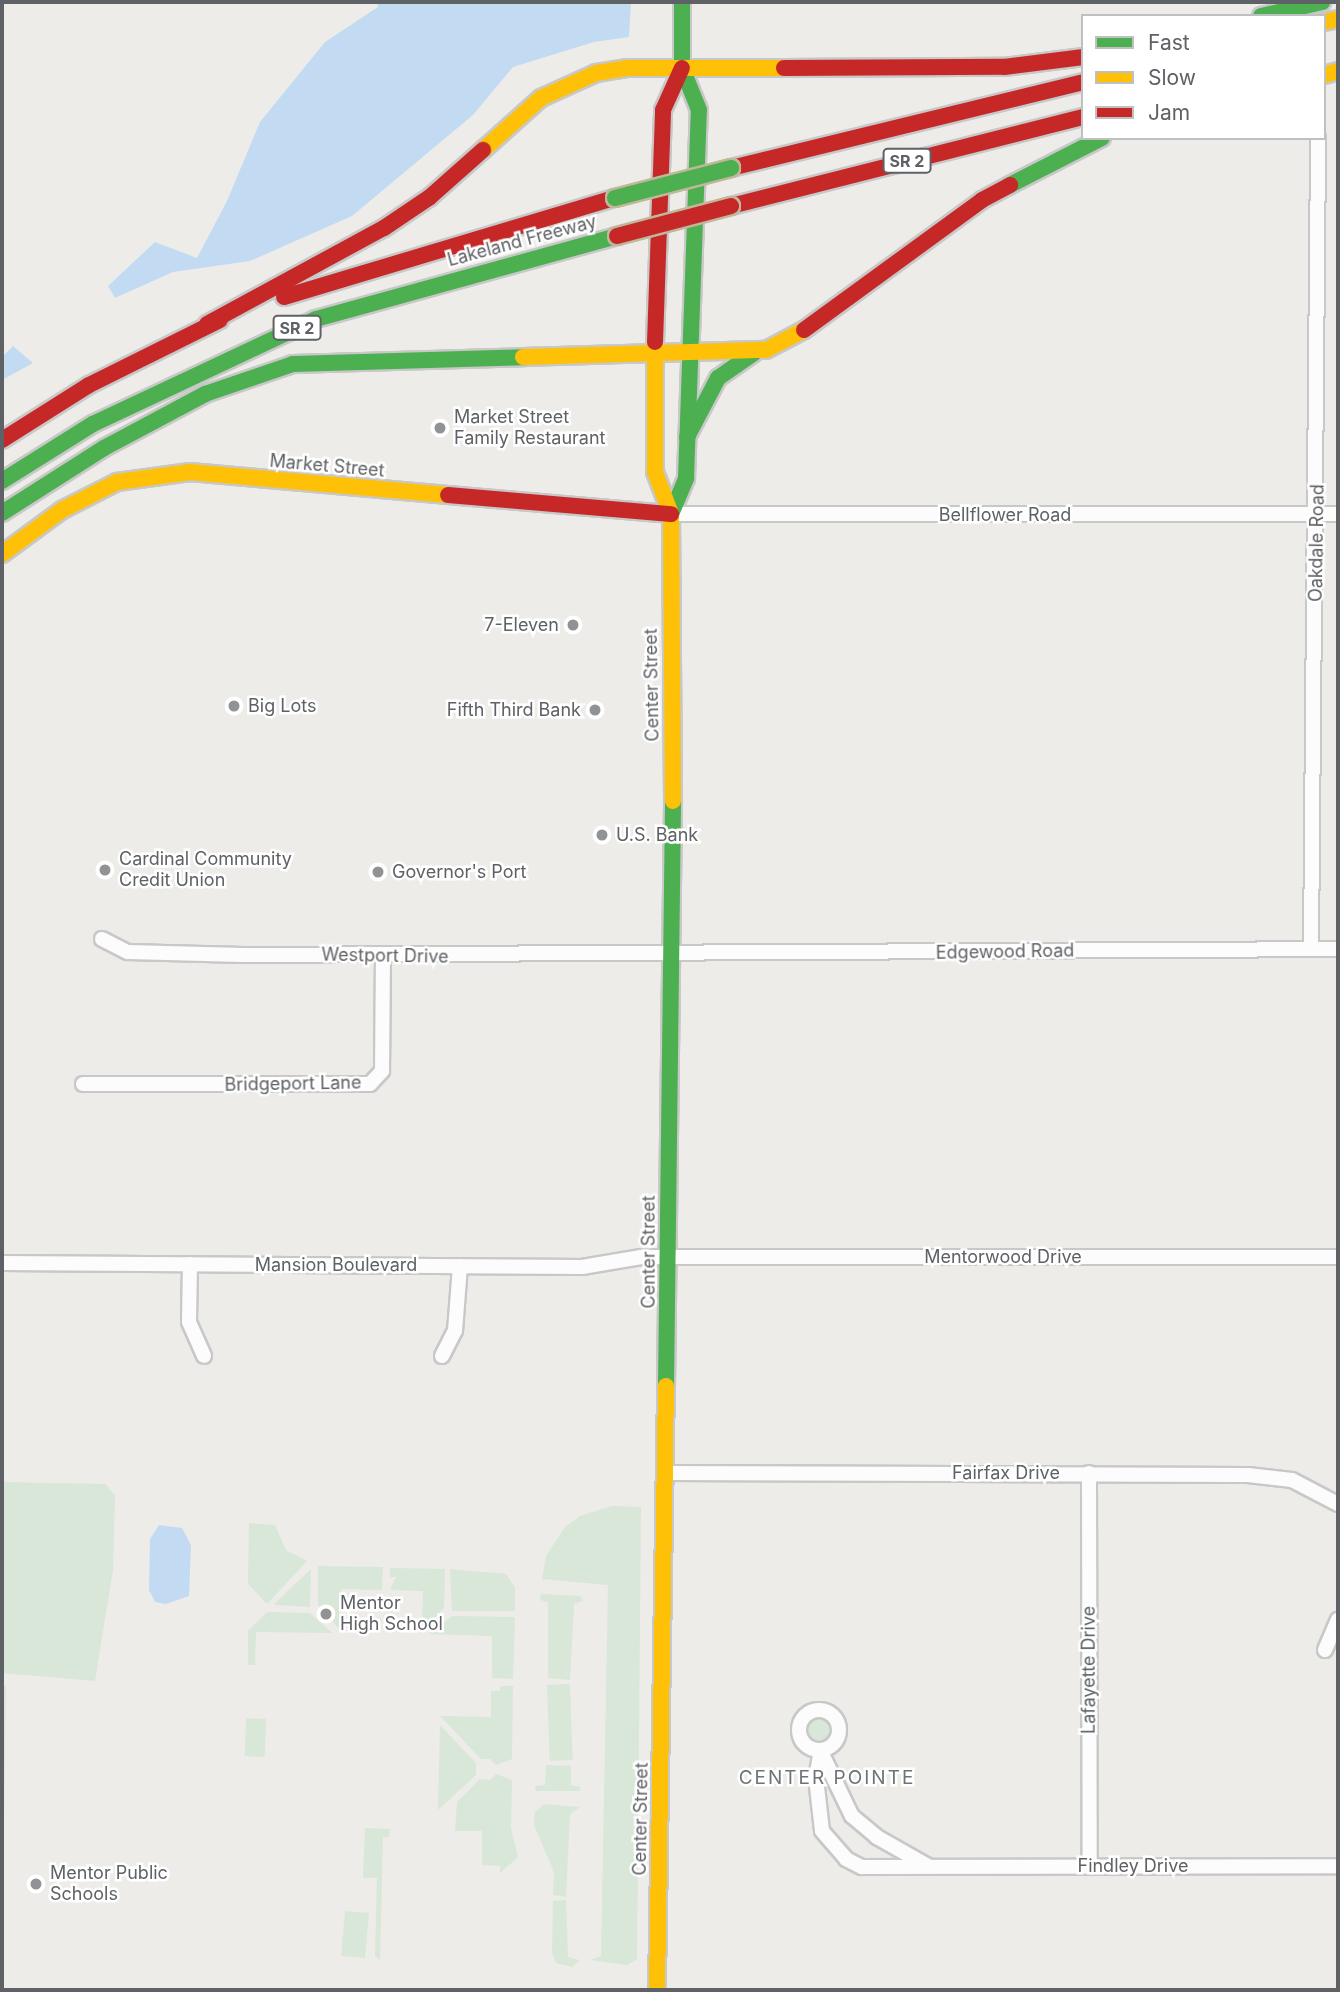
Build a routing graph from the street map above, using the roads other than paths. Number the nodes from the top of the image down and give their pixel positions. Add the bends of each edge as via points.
1 (682, 2) edge
2 (1322, 2) edge
3 (1270, 14) edge
4 (1081, 57) edge
5 (682, 68) junction
6 (1081, 82) edge
7 (1081, 118) edge
8 (1098, 140) edge
9 (1318, 140) edge
10 (207, 324) junction
11 (757, 352) junction
12 (690, 353) junction
13 (656, 356) junction
14 (687, 437) junction
15 (2, 440) edge
16 (2, 481) edge
17 (2, 513) edge
18 (671, 514) junction
19 (1318, 514) junction
20 (1338, 514) edge
21 (2, 554) edge
22 (102, 939) dead end
23 (1311, 948) junction
24 (1338, 948) edge
25 (383, 955) junction
26 (671, 956) junction
27 (83, 1084) dead end
28 (669, 1257) junction
29 (1338, 1257) edge
30 (2, 1263) edge
31 (190, 1264) junction
32 (460, 1266) junction
33 (204, 1356) dead end
34 (442, 1356) dead end
35 (667, 1473) junction
36 (1089, 1473) junction
37 (1338, 1504) edge
38 (1338, 1620) edge
39 (1325, 1650) dead end
40 (928, 1866) junction
41 (1090, 1866) junction
42 (1338, 1866) edge
43 (657, 1990) edge

1 - 5 main road, Center Street
2 - 3 main road
4 - 5 main road via 1004,67
5 - 10 main road via 627,68 568,82 541,98 430,197 396,220
5 - 12 main road, Center Street via 699,110
5 - 13 main road, Center Street via 663,110
6 - 10 main road, Lakeland Freeway / SR 2, bridge via 615,198 324,282
7 - 16 main road, Lakeland Freeway / SR 2, bridge via 617,236 316,319 93,424
8 - 11 main road via 982,200 812,326
9 - 19 street, Oakdale Road
10 - 15 main road, Lakeland Freeway / SR 2 via 89,385
11 - 12 main road
11 - 14 main road via 718,378
12 - 13 main road
12 - 14 main road, Center Street
13 - 17 main road via 317,362 264,371 205,394 104,448
13 - 18 main road, Center Street via 655,472
14 - 18 main road, Center Street via 686,478
18 - 19 street, Bellflower Road
18 - 21 main road, Market Street via 190,472 117,482 62,510
18 - 26 main road, Center Street
19 - 20 street, Bellflower Road
19 - 23 street, Oakdale Road
22 - 25 street, Westport Drive via 128,952
23 - 24 street, Edgewood Road
23 - 26 street, Edgewood Road
25 - 26 street, Westport Drive
25 - 27 street, Bridgeport Lane via 382,1071 370,1084
26 - 28 main road, Center Street
28 - 29 street, Mentorwood Drive
28 - 32 street, Mansion Boulevard via 623,1258 582,1268
28 - 35 main road, Center Street
30 - 31 street, Mansion Boulevard
31 - 32 street, Mansion Boulevard
31 - 33 street via 189,1322
32 - 34 street via 455,1331
35 - 36 street, Fairfax Drive
35 - 43 main road, Center Street
36 - 37 street, Fairfax Drive via 1281,1479
36 - 41 street, Lafayette Drive
38 - 39 street
40 - 40 street, Findley Drive via 877,1837 852,1816 821,1750 818,1821 836,1848 862,1867 901,1870
40 - 41 street, Findley Drive
41 - 42 street, Findley Drive

